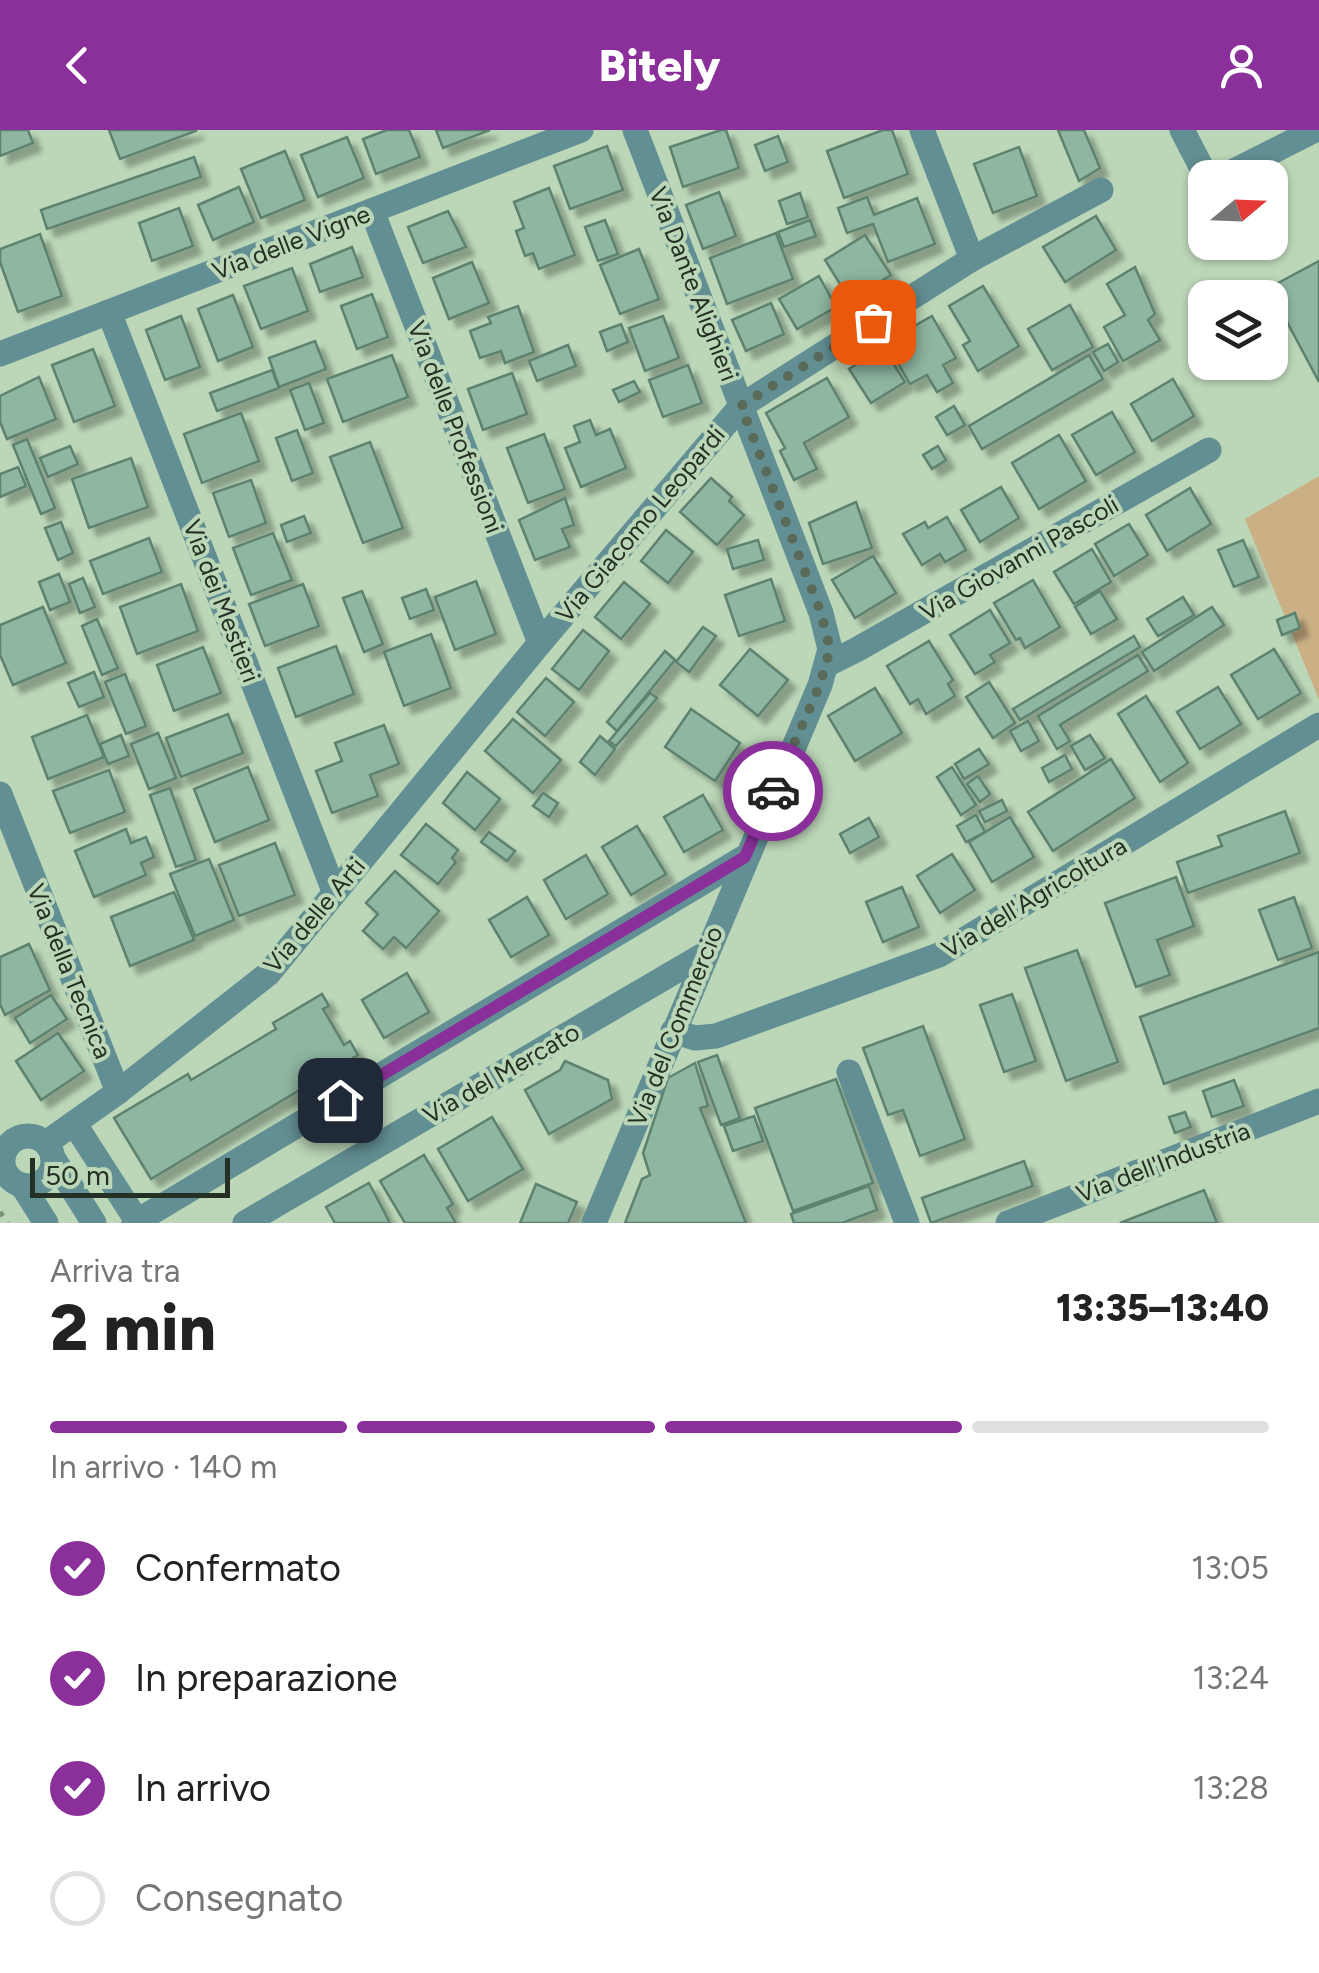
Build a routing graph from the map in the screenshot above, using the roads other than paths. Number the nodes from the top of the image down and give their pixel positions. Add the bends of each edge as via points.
1 (581, 130) edge
2 (635, 130) edge
3 (922, 130) edge
4 (1182, 130) edge
5 (1315, 130) edge
6 (1198, 160) edge
7 (1256, 160) edge
8 (1101, 190) dead end
9 (372, 211) junction
10 (972, 259) junction
11 (110, 312) junction
12 (0, 354) edge
13 (741, 406) junction
14 (1209, 450) dead end
15 (540, 643) junction
16 (828, 664) junction
17 (1319, 725) edge
18 (0, 794) edge
19 (745, 857) junction
20 (334, 891) junction
21 (705, 954) junction
22 (673, 1030) junction
23 (848, 1072) dead end
24 (118, 1092) junction
25 (1319, 1101) edge
26 (74, 1124) junction
27 (49, 1150) junction
28 (9, 1174) edge
29 (135, 1222) edge
30 (46, 1223) edge
31 (94, 1223) edge
32 (245, 1223) edge
33 (594, 1223) edge
34 (908, 1223) edge
35 (1008, 1223) edge

1 - 9 street, Via delle Vigne
2 - 13 street, Via Dante Alighieri
3 - 10 street
4 - 6 street
5 - 7 street
8 - 10 street, Via Giacomo Leopardi
9 - 11 street, Via delle Vigne
9 - 15 street, Via delle Professioni
10 - 13 street, Via Giacomo Leopardi
11 - 12 street, Via delle Vigne
11 - 20 street, Via dei Mestieri
13 - 15 street, Via Giacomo Leopardi
13 - 16 street, Via Dante Alighieri via 828,634
14 - 16 street, Via Giovanni Pascoli
15 - 20 street, Via delle Arti
16 - 19 street, Via del Commercio
17 - 22 street, Via dell'Agricoltura via 939,954 716,1036
18 - 24 street, Via della Tecnica
19 - 21 street, Via del Commercio
19 - 29 street
20 - 24 street, Via delle Arti via 268,974
21 - 22 street, Via del Commercio
21 - 32 street, Via del Mercato
22 - 33 street, Via del Commercio
23 - 34 street
24 - 26 street, Via delle Arti
25 - 35 street, Via dell'Industria
26 - 27 street, Via delle Arti
26 - 29 street
27 - 28 street via 53,1166 45,1180 38,1184
27 - 28 street via 31,1136 15,1139 5,1152
27 - 31 street
28 - 30 street

